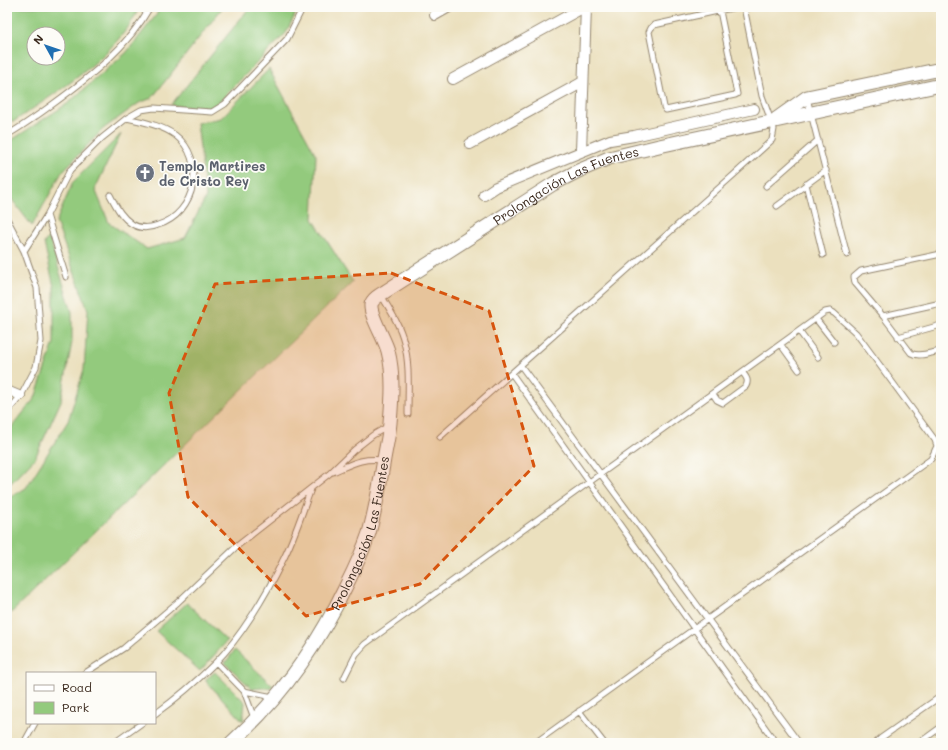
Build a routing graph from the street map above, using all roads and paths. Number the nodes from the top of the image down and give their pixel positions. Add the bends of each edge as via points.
1 (150, 7) edge
2 (300, 7) edge
3 (449, 7) edge
4 (585, 7) edge
5 (736, 7) edge
6 (744, 7) edge
7 (720, 11) junction
8 (436, 15) dead end
9 (941, 69) edge
10 (453, 79) dead end
11 (583, 82) junction
12 (941, 85) edge
13 (807, 97) junction
14 (754, 109) dead end
15 (812, 114) junction
16 (126, 118) junction
17 (771, 122) junction
18 (7, 135) edge
19 (818, 140) junction
20 (470, 144) dead end
21 (581, 151) junction
22 (826, 170) junction
23 (806, 184) junction
24 (766, 186) dead end
25 (110, 195) dead end
26 (484, 195) dead end
27 (777, 206) dead end
28 (47, 216) junction
29 (7, 219) edge
30 (24, 251) junction
31 (941, 254) edge
32 (823, 255) dead end
33 (847, 255) dead end
34 (66, 277) dead end
35 (381, 294) junction
36 (941, 303) edge
37 (883, 316) junction
38 (816, 319) junction
39 (941, 325) edge
40 (799, 331) junction
41 (898, 336) junction
42 (834, 342) dead end
43 (780, 345) junction
44 (941, 351) edge
45 (818, 357) dead end
46 (521, 366) junction
47 (799, 370) dead end
48 (743, 373) junction
49 (512, 374) junction
50 (7, 390) edge
51 (713, 394) junction
52 (21, 396) junction
53 (7, 412) edge
54 (408, 414) dead end
55 (390, 426) junction
56 (440, 437) dead end
57 (384, 460) junction
58 (329, 474) junction
59 (602, 475) junction
60 (590, 483) junction
61 (311, 488) junction
62 (708, 619) junction
63 (695, 629) junction
64 (216, 662) junction
65 (87, 672) edge
66 (344, 678) dead end
67 (244, 691) junction
68 (941, 696) edge
69 (276, 697) junction
70 (579, 711) junction
71 (156, 713) edge
72 (255, 721) junction
73 (34, 724) edge
74 (141, 724) edge
75 (941, 727) edge
76 (24, 742) edge
77 (114, 743) edge
78 (231, 743) edge
79 (535, 743) edge
80 (604, 743) edge
81 (776, 743) edge
82 (799, 743) edge
83 (876, 743) edge
84 (919, 743) edge

1 - 18 lane via 140,24 112,57 74,89
2 - 16 lane via 300,13 287,39 219,108 212,112 154,108 141,110
3 - 8 street
4 - 10 street
4 - 11 street
5 - 7 lane
6 - 17 lane via 762,96
7 - 7 lane via 654,25 649,30 666,110 737,94
9 - 13 street, Prolongación Las Fuentes
11 - 20 street
11 - 21 street
12 - 15 street, Prolongación Las Fuentes
13 - 15 lane
13 - 17 street, Prolongación Las Fuentes
14 - 21 street via 610,140
15 - 17 street, Prolongación Las Fuentes
15 - 19 lane
16 - 25 lane via 160,126 176,135 187,148 193,164 193,187 184,207 168,222 148,228 133,224 119,212
16 - 28 lane via 70,170
17 - 35 street, Prolongación Las Fuentes via 616,156 578,171 553,184
17 - 46 lane via 774,129 772,140
19 - 22 lane
19 - 24 lane
21 - 26 street via 496,187
22 - 23 lane
22 - 33 lane
23 - 27 lane
23 - 32 lane
28 - 30 lane
28 - 34 lane
29 - 30 lane
30 - 52 lane via 37,288 40,341 36,367
31 - 37 lane via 857,273 854,280
35 - 54 lane via 398,324 407,354
35 - 55 street, Prolongación Las Fuentes via 371,305 388,351 393,393
36 - 37 lane
37 - 41 lane
38 - 40 lane
38 - 42 lane
38 - 62 lane via 830,311 851,327 935,440 935,452 931,458
39 - 41 lane
40 - 43 lane
40 - 45 lane
41 - 44 lane via 913,354
43 - 47 lane
43 - 48 lane
46 - 49 lane
46 - 59 lane
48 - 51 lane
48 - 51 lane via 748,382 746,386 723,403
49 - 56 lane
49 - 60 lane
50 - 52 street
51 - 59 lane
52 - 53 lane
55 - 57 street, Prolongación Las Fuentes
55 - 58 lane via 372,435
57 - 58 lane via 358,460
57 - 69 street, Prolongación Las Fuentes via 372,521 354,569 320,635
58 - 61 lane
59 - 60 lane
59 - 62 lane
60 - 63 lane
60 - 66 lane via 365,644 356,654
61 - 64 lane via 282,562 258,605
61 - 65 lane via 236,546 178,602 124,648
62 - 63 lane
62 - 82 lane
63 - 70 lane
63 - 81 lane
64 - 67 lane
64 - 71 lane
67 - 69 lane
67 - 72 lane
68 - 83 lane
69 - 72 street, Prolongación Las Fuentes
70 - 79 lane
70 - 80 lane
72 - 78 street, Prolongación Las Fuentes
73 - 76 lane
74 - 77 lane
75 - 84 lane

